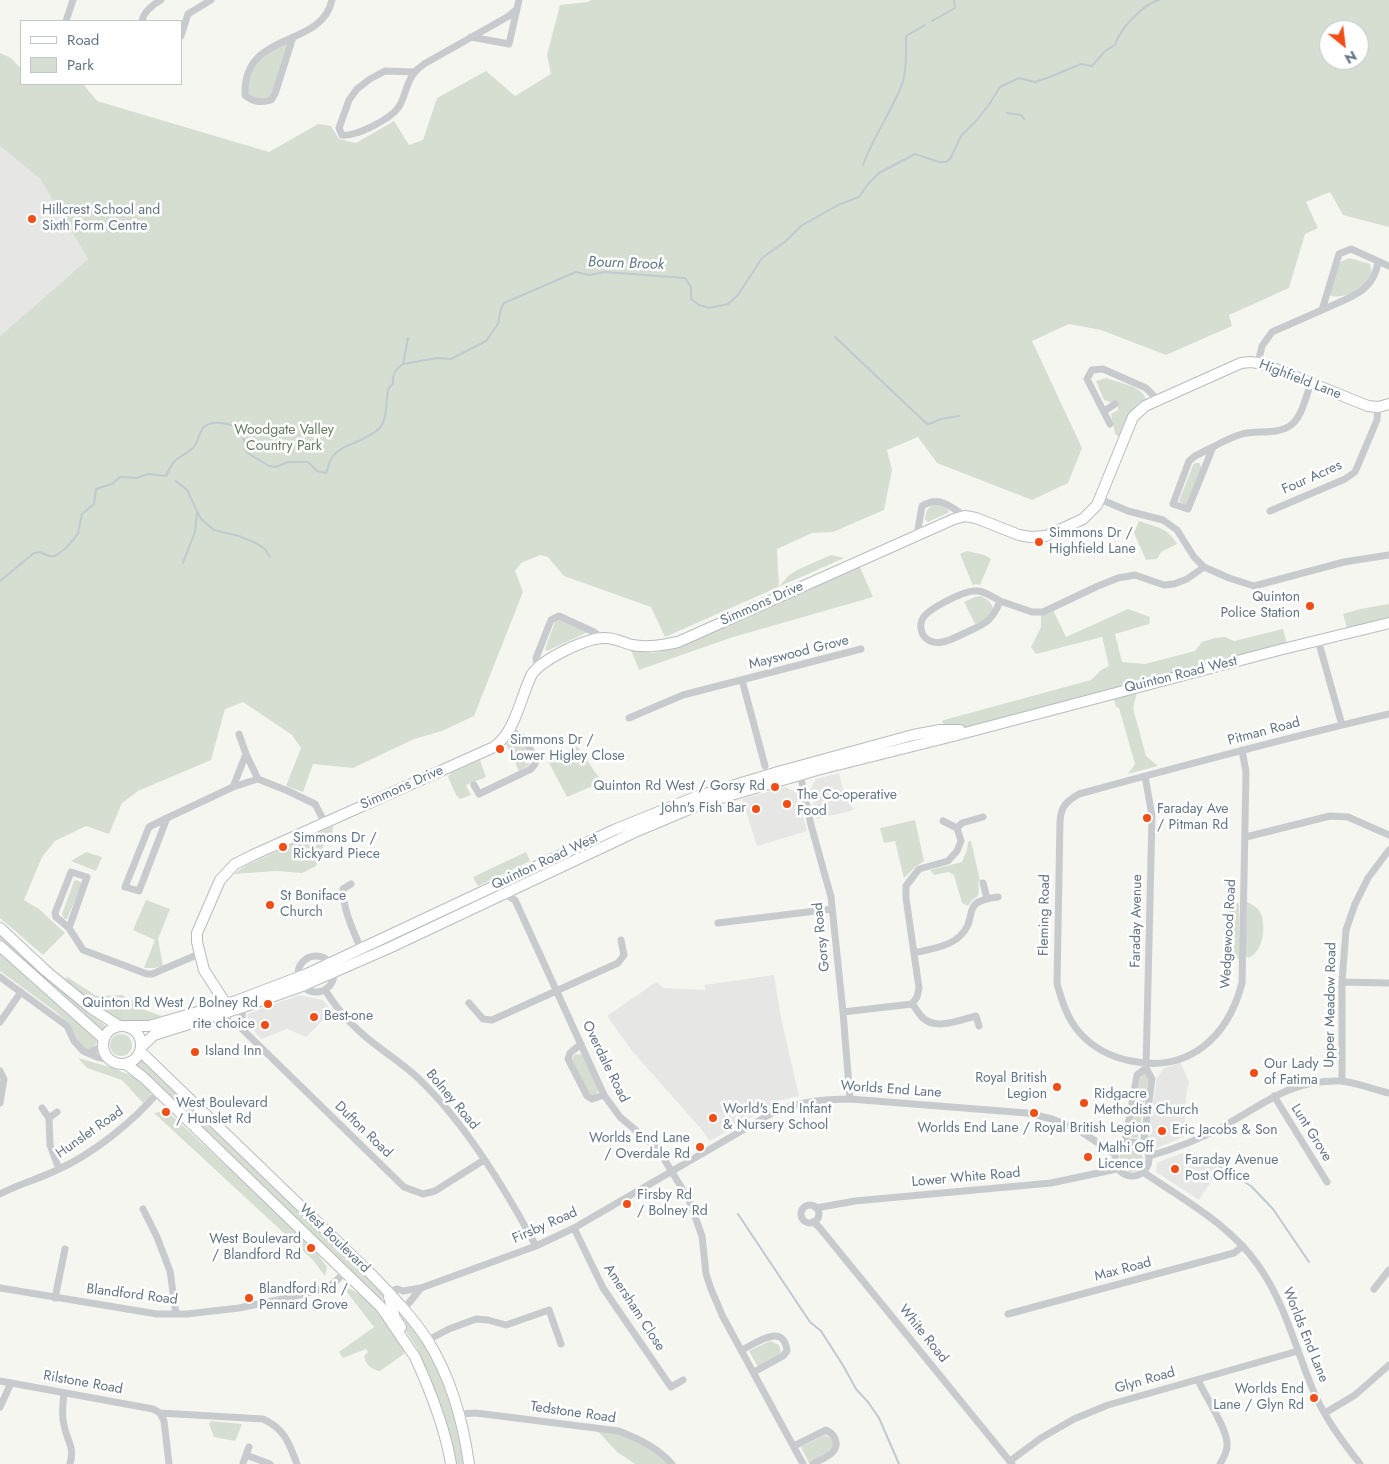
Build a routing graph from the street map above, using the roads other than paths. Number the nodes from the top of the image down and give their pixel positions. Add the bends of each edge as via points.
1 (73, 0) edge
2 (161, 0) edge
3 (211, 0) edge
4 (332, 0) edge
5 (519, 0) edge
6 (517, 9) junction
7 (66, 20) edge
8 (142, 20) edge
9 (182, 33) edge
10 (292, 37) junction
11 (471, 37) junction
12 (414, 72) junction
13 (1378, 262) junction
14 (1389, 266) edge
15 (1322, 310) junction
16 (1258, 363) junction
17 (1311, 383) junction
18 (1158, 400) junction
19 (1114, 404) dead end
20 (1389, 404) edge
21 (1378, 407) junction
22 (1104, 411) junction
23 (1110, 424) dead end
24 (1213, 447) junction
25 (1100, 499) junction
26 (1270, 511) dead end
27 (964, 516) junction
28 (917, 534) junction
29 (1389, 555) edge
30 (1204, 567) junction
31 (1000, 600) junction
32 (1389, 623) edge
33 (602, 638) junction
34 (1318, 640) junction
35 (861, 649) dead end
36 (536, 668) junction
37 (742, 680) junction
38 (1389, 714) edge
39 (629, 718) dead end
40 (1342, 725) junction
41 (509, 730) junction
42 (974, 730) junction
43 (239, 734) dead end
44 (1242, 750) junction
45 (246, 754) junction
46 (765, 766) junction
47 (783, 770) junction
48 (800, 774) junction
49 (1145, 776) junction
50 (258, 779) junction
51 (754, 779) junction
52 (770, 783) junction
53 (474, 785) dead end
54 (234, 787) junction
55 (167, 818) junction
56 (983, 818) dead end
57 (943, 821) dead end
58 (325, 823) junction
59 (957, 828) junction
60 (1389, 835) edge
61 (1246, 837) junction
62 (1389, 850) edge
63 (517, 880) junction
64 (983, 883) dead end
65 (351, 884) dead end
66 (499, 889) junction
67 (998, 897) dead end
68 (986, 898) junction
69 (515, 900) junction
70 (832, 909) junction
71 (718, 923) dead end
72 (0, 928) edge
73 (69, 928) junction
74 (621, 940) dead end
75 (0, 946) edge
76 (361, 949) junction
77 (199, 954) junction
78 (914, 954) junction
79 (332, 968) junction
80 (0, 977) edge
81 (300, 982) junction
82 (1342, 982) junction
83 (1389, 982) edge
84 (325, 990) junction
85 (557, 990) junction
86 (21, 992) junction
87 (469, 1003) dead end
88 (912, 1004) junction
89 (243, 1007) junction
90 (224, 1010) junction
91 (843, 1012) junction
92 (0, 1022) edge
93 (123, 1026) junction
94 (979, 1026) dead end
95 (241, 1028) junction
96 (104, 1043) junction
97 (581, 1044) junction
98 (141, 1048) junction
99 (88, 1054) junction
100 (110, 1060) junction
101 (126, 1064) junction
102 (1146, 1066) junction
103 (0, 1071) edge
104 (1342, 1081) junction
105 (158, 1092) junction
106 (1389, 1094) edge
107 (604, 1095) junction
108 (1274, 1096) junction
109 (850, 1100) junction
110 (0, 1103) edge
111 (42, 1108) dead end
112 (56, 1112) dead end
113 (48, 1118) junction
114 (1125, 1142) junction
115 (1143, 1146) junction
116 (1115, 1154) junction
117 (1149, 1156) junction
118 (484, 1160) junction
119 (1118, 1169) junction
120 (60, 1170) junction
121 (672, 1172) junction
122 (1143, 1172) junction
123 (1327, 1182) dead end
124 (0, 1194) edge
125 (816, 1208) junction
126 (143, 1210) dead end
127 (813, 1222) junction
128 (574, 1228) junction
129 (536, 1246) junction
130 (1243, 1246) junction
131 (65, 1248) dead end
132 (1389, 1270) edge
133 (344, 1272) junction
134 (0, 1288) edge
135 (421, 1288) junction
136 (1374, 1289) dead end
137 (403, 1291) junction
138 (388, 1292) junction
139 (55, 1298) junction
140 (402, 1306) junction
141 (381, 1307) junction
142 (176, 1314) junction
143 (1008, 1314) dead end
144 (428, 1340) junction
145 (561, 1344) dead end
146 (742, 1350) junction
147 (1298, 1351) junction
148 (416, 1357) junction
149 (1389, 1365) edge
150 (754, 1372) junction
151 (683, 1380) dead end
152 (1198, 1380) junction
153 (0, 1381) edge
154 (11, 1383) junction
155 (64, 1393) junction
156 (0, 1407) edge
157 (160, 1413) junction
158 (1325, 1413) junction
159 (460, 1414) junction
160 (794, 1446) junction
161 (249, 1447) dead end
162 (246, 1454) junction
163 (1011, 1462) edge
164 (243, 1463) edge
165 (70, 1464) edge
166 (169, 1464) edge
167 (270, 1464) edge
168 (297, 1464) edge
169 (450, 1464) edge
170 (469, 1464) edge
171 (672, 1464) edge
172 (803, 1464) edge
173 (813, 1464) edge
174 (1220, 1464) edge
175 (1360, 1464) edge

1 - 7 street
2 - 8 street via 152,5
3 - 9 street via 188,14
4 - 10 street via 318,24
5 - 6 street
6 - 11 street
6 - 11 street via 509,44
10 - 10 street via 271,100 258,102 248,99 244,82 249,67 262,53
11 - 12 street
12 - 12 street via 399,107 392,114 358,134 342,134 339,128 349,100 357,89 385,71
13 - 14 street
13 - 15 street via 1372,281 1363,291
13 - 15 street via 1351,249 1339,254
15 - 16 street via 1272,332 1262,346
16 - 17 street, Highfield Lane
16 - 18 street, Highfield Lane via 1241,363
17 - 21 street, Highfield Lane
17 - 24 street via 1292,425 1280,430 1240,434
18 - 22 street via 1146,388 1102,369 1092,370 1087,379
18 - 25 street, Highfield Lane via 1133,417
19 - 22 street
20 - 21 street
21 - 26 street, Four Acres via 1377,420 1355,472
22 - 23 street
24 - 24 street via 1188,509 1173,504 1190,461
25 - 27 street via 1083,519 1040,537 1019,535
25 - 30 street via 1128,511 1163,520 1177,530 1194,558
27 - 28 street, Simmons Drive
27 - 28 street via 941,501 930,501 922,506
28 - 33 street, Simmons Drive via 678,642 642,646
29 - 30 street via 1335,564 1254,586
30 - 31 street via 1174,584 1164,585 1135,575 1118,578 1043,612 1032,612
31 - 31 street via 992,618 986,623 945,642 927,640 921,631 921,620 928,611 967,592 978,591
32 - 34 street, Quinton Road West
33 - 36 street, Simmons Drive via 586,642
33 - 36 street, Simmons Drive via 560,616 551,620 536,658
34 - 40 street
34 - 42 street, Quinton Road West
35 - 37 street, Mayswood Grove
36 - 41 street, Simmons Drive
37 - 39 street, Mayswood Grove via 683,695
37 - 46 street, Mayswood Grove
38 - 40 street, Pitman Road
40 - 44 street, Pitman Road
41 - 53 street via 524,738 535,764 531,769 479,794
41 - 58 street, Simmons Drive via 494,747
42 - 47 street, Quinton Road West via 940,730 913,735
42 - 48 street, Quinton Road West
43 - 45 street
44 - 49 street, Pitman Road
44 - 61 street, Wedgewood Road via 1246,772
45 - 50 street
45 - 54 street
46 - 47 street
46 - 51 street
47 - 48 street via 799,770
47 - 51 street, Quinton Road West
48 - 52 street, Quinton Road West
48 - 70 street, Gorsy Road
49 - 102 street, Faraday Avenue via 1152,816
49 - 102 street, Fleming Road via 1079,794 1069,799 1060,810 1056,984 1071,1021 1088,1042 1120,1058
50 - 54 street
50 - 58 street via 315,804
51 - 52 street via 756,784
51 - 63 street, Quinton Road West via 648,816
52 - 63 street, Quinton Road West via 704,803
54 - 55 street
55 - 55 street via 139,891 125,887 149,827
56 - 59 street via 962,823
57 - 59 street
58 - 77 street, Simmons Drive via 234,864 228,870 220,880 197,933
59 - 78 street via 961,841 958,851 948,861 919,868 906,886
60 - 61 street via 1348,817 1330,816
61 - 102 street, Wedgewood Road via 1242,983 1238,1000 1222,1030 1207,1044 1174,1060
62 - 82 street, Upper Meadow Road via 1368,878 1355,904 1346,930
63 - 66 street, Quinton Road West
63 - 69 street
64 - 68 street
65 - 76 street via 343,889 343,898
66 - 69 street
66 - 76 street, Quinton Road West
66 - 79 street, Quinton Road West
67 - 68 street
68 - 78 street via 974,904 967,928 952,943
69 - 85 street, Overdale Road
70 - 71 street
70 - 91 street, Gorsy Road
72 - 93 street via 85,1003
73 - 73 street via 87,877 71,872 56,912 56,917
73 - 77 street via 83,950 147,974
74 - 85 street via 624,955 618,963
75 - 96 street
76 - 79 street, Quinton Road West
77 - 90 street
78 - 88 street via 919,988
79 - 81 street, Quinton Road West
79 - 81 street via 325,959 311,957 301,966
79 - 84 street via 332,982
80 - 86 street
81 - 84 street via 309,991
81 - 89 street, Quinton Road West
81 - 90 street, Quinton Road West
82 - 83 street
82 - 104 street, Upper Meadow Road
84 - 118 street, Bolney Road via 356,1028 434,1094
85 - 87 street via 492,1020 483,1019
85 - 97 street, Overdale Road
86 - 92 street
86 - 99 street via 67,1026 74,1041
88 - 91 street
88 - 94 street via 929,1022 938,1024 976,1016
89 - 90 street, Quinton Road West
89 - 95 street
90 - 93 street, Quinton Road West via 149,1026
90 - 95 street, Dufton Road
90 - 98 street, Quinton Road West via 154,1035
91 - 109 street, Gorsy Road
93 - 96 street via 110,1030
93 - 98 street via 135,1030 140,1037
95 - 118 street, Dufton Road via 404,1187 423,1194 435,1191
96 - 99 street
96 - 100 street
97 - 107 street, Overdale Road
97 - 107 street via 568,1059 587,1096 592,1099
98 - 101 street via 136,1058
98 - 138 street, West Boulevard
99 - 100 street
100 - 101 street
101 - 105 street, West Boulevard
102 - 114 street, Faraday Avenue via 1137,1075
102 - 115 street, Faraday Avenue via 1152,1079
103 - 110 street via 4,1079
104 - 106 street
104 - 108 street via 1309,1083
105 - 120 street, Hunslet Road via 98,1145
105 - 133 street, West Boulevard
107 - 121 street, Overdale Road via 620,1117 658,1149
108 - 117 street via 1224,1127
108 - 123 street, Lunt Grove
109 - 116 street, Worlds End Lane via 1027,1113 1077,1130
109 - 121 street, Worlds End Lane via 825,1099 774,1112
111 - 113 street
112 - 113 street
113 - 120 street via 50,1145
114 - 115 street
114 - 116 street
115 - 117 street
116 - 119 street
117 - 122 street
118 - 129 street, Bolney Road
119 - 122 street via 1122,1174 1132,1176
119 - 125 street, Lower White Road via 1051,1183 855,1201
120 - 124 street, Hunslet Road
121 - 128 street, Firsby Road
121 - 146 street, Overdale Road via 698,1222 710,1289
122 - 130 street, Worlds End Lane via 1227,1230
125 - 127 street via 818,1216
125 - 127 street, White Road via 808,1206 801,1214 805,1221
126 - 142 street via 170,1271
127 - 163 street, White Road
128 - 129 street, Firsby Road
128 - 151 street, Amersham Close via 603,1288 671,1387
129 - 135 street, Firsby Road
130 - 143 street, Max Road via 1234,1253
130 - 147 street, Worlds End Lane via 1285,1311
131 - 139 street
132 - 136 street
133 - 141 street, West Boulevard
133 - 142 street, Blandford Road via 326,1288 296,1296 240,1308
134 - 139 street, Blandford Road
135 - 137 street, Firsby Road
135 - 140 street, Firsby Road
137 - 138 street, Firsby Road
137 - 140 street
138 - 140 street, West Boulevard
139 - 142 street, Blandford Road
140 - 141 street
140 - 144 street, West Boulevard
140 - 148 street via 395,1318
141 - 148 street, West Boulevard
144 - 145 street via 476,1320 506,1325 549,1310
144 - 159 street, West Boulevard
146 - 150 street, Overdale Road
146 - 150 street via 771,1335 784,1341 786,1351 783,1356
147 - 152 street, Glyn Road
147 - 158 street, Worlds End Lane
148 - 169 street, West Boulevard via 439,1415
149 - 158 street via 1355,1395
150 - 160 street, Overdale Road
152 - 163 street, Glyn Road via 1162,1388 1074,1419 1041,1438
152 - 174 street via 1227,1443
153 - 154 street, Rilstone Road
154 - 155 street, Rilstone Road
154 - 156 street
155 - 157 street, Rilstone Road via 146,1407
155 - 165 street via 63,1425 73,1453
157 - 166 street via 164,1420
157 - 168 street, Rilstone Road via 263,1419 284,1434
158 - 175 street, Worlds End Lane
159 - 170 street, West Boulevard
159 - 171 street, Tedstone Road via 476,1413 619,1432 639,1439
160 - 172 street, Overdale Road
160 - 173 street via 826,1430 832,1432 837,1447
161 - 162 street
162 - 164 street
162 - 167 street

